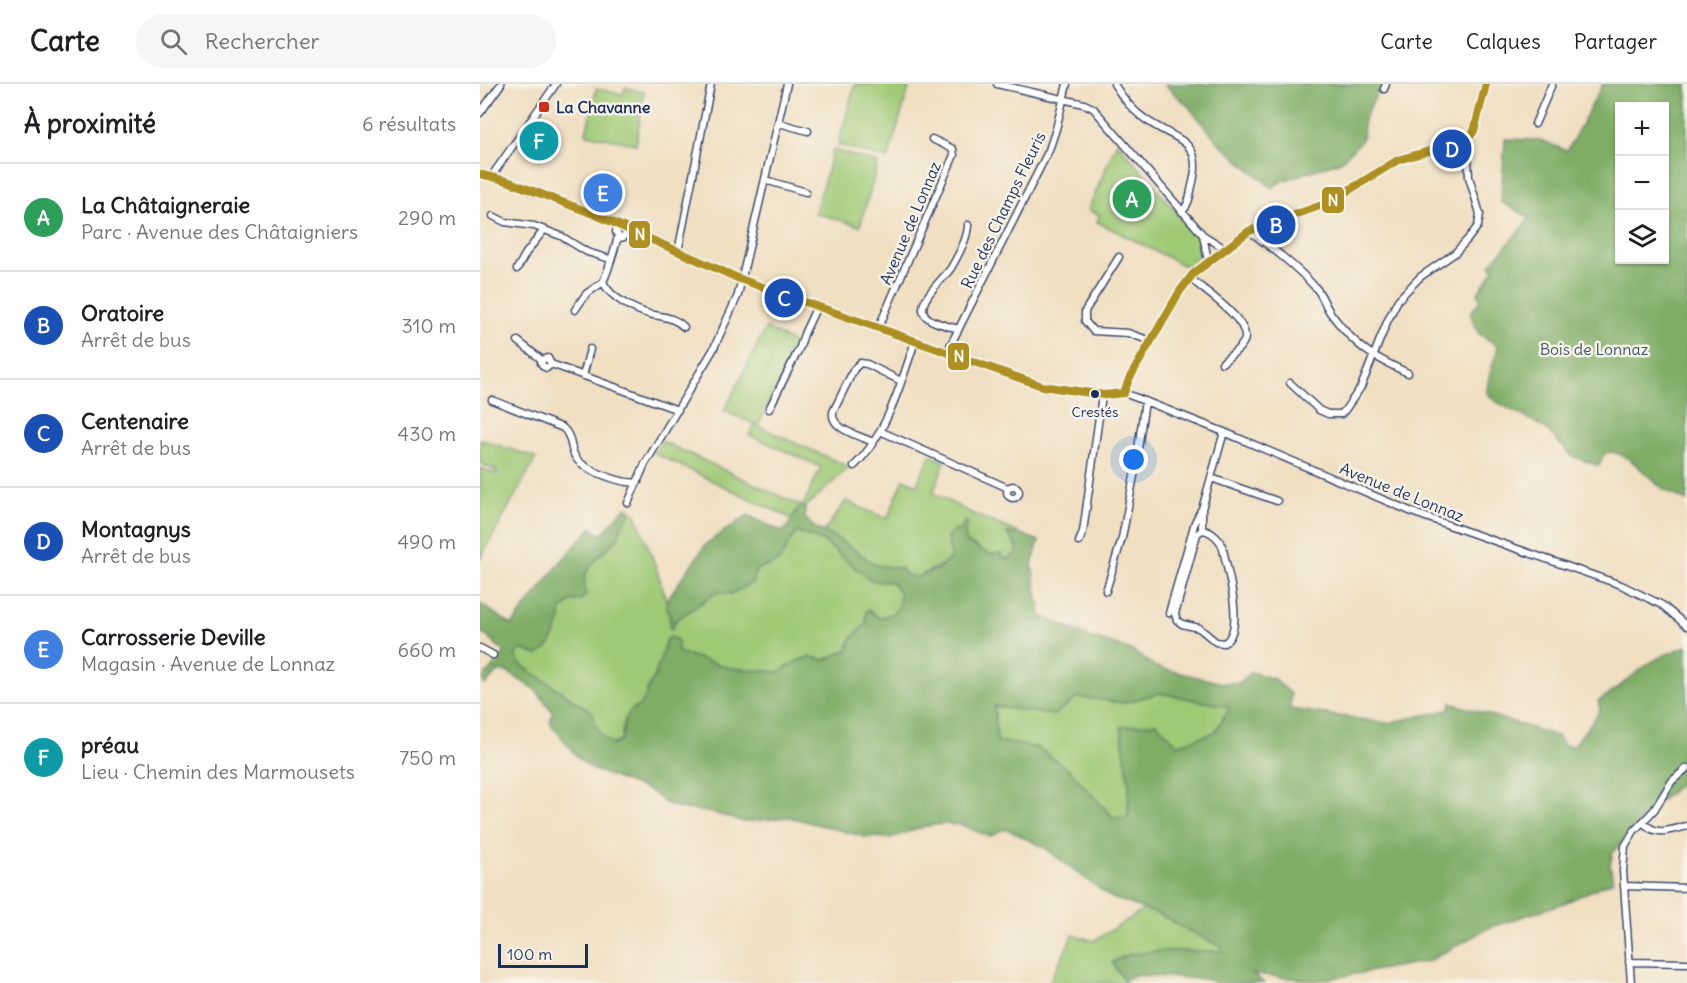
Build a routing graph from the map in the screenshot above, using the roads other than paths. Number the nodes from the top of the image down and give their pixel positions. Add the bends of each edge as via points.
1 (501, 84) edge
2 (556, 84) edge
3 (711, 84) edge
4 (788, 84) edge
5 (997, 84) edge
6 (1067, 84) edge
7 (1114, 84) edge
8 (1486, 84) edge
9 (1552, 84) edge
10 (1062, 99) junction
11 (480, 113) edge
12 (778, 123) junction
13 (1535, 124) dead end
14 (808, 131) dead end
15 (932, 139) dead end
16 (1467, 141) junction
17 (480, 174) edge
18 (491, 177) junction
19 (765, 180) junction
20 (806, 192) dead end
21 (1182, 212) junction
22 (493, 216) dead end
23 (618, 225) junction
24 (968, 225) dead end
25 (544, 230) junction
26 (628, 230) junction
27 (1249, 231) junction
28 (1203, 236) junction
29 (618, 237) junction
30 (1224, 248) junction
31 (678, 252) junction
32 (1119, 257) dead end
33 (610, 259) junction
34 (1208, 261) junction
35 (517, 269) dead end
36 (1190, 278) junction
37 (743, 279) junction
38 (603, 282) junction
39 (817, 306) junction
40 (575, 310) dead end
41 (684, 327) dead end
42 (878, 328) junction
43 (959, 329) junction
44 (915, 340) junction
45 (518, 341) dead end
46 (1150, 341) junction
47 (591, 350) dead end
48 (947, 352) junction
49 (1374, 357) junction
50 (1222, 363) dead end
51 (1408, 372) dead end
52 (583, 376) junction
53 (902, 381) junction
54 (1290, 382) dead end
55 (1124, 393) junction
56 (1102, 395) junction
57 (492, 400) dead end
58 (1145, 401) junction
59 (769, 409) dead end
60 (678, 410) junction
61 (880, 431) junction
62 (1224, 432) junction
63 (873, 442) junction
64 (854, 466) dead end
65 (1211, 478) junction
66 (638, 482) junction
67 (1008, 488) dead end
68 (1277, 501) dead end
69 (628, 503) dead end
70 (1202, 509) junction
71 (1202, 530) junction
72 (1078, 542) dead end
73 (1106, 591) dead end
74 (1169, 613) dead end
75 (1687, 626) edge
76 (480, 648) edge
77 (493, 656) dead end
78 (1687, 768) edge
79 (1643, 822) junction
80 (1687, 826) edge
81 (1624, 888) junction
82 (1687, 890) edge
83 (1629, 962) junction
84 (1687, 963) edge
85 (1631, 983) edge

1 - 11 street
2 - 18 street
3 - 31 street
4 - 12 street
5 - 10 street
6 - 10 street, Rue des Champs Fleuris
7 - 21 street via 1139,115 1182,139 1192,151 1196,161 1194,178
8 - 16 street via 1474,131
9 - 13 street
10 - 21 street via 1098,112
10 - 43 street, Rue des Champs Fleuris via 1049,150
12 - 14 street
12 - 19 street
15 - 42 street, Avenue de Lonnaz via 952,149 954,155
16 - 27 street via 1401,159 1329,203
16 - 49 street via 1467,168 1480,214 1478,226 1455,253 1420,276 1398,300
17 - 18 street, Avenue de Lonnaz
18 - 23 street, Avenue de Lonnaz
19 - 20 street
19 - 37 street
21 - 28 street
22 - 25 street
23 - 26 street, Avenue de Lonnaz
23 - 29 street
24 - 43 street, Rue des Champs Fleuris via 952,267 933,287 923,308 928,318
25 - 33 street
25 - 35 street
26 - 29 street via 624,237
26 - 31 street, Avenue de Lonnaz
27 - 30 street
27 - 49 street via 1282,255 1318,290 1330,313
28 - 30 street
28 - 34 street
29 - 33 street
30 - 34 street
31 - 37 street, Avenue de Lonnaz
32 - 46 street via 1087,308 1085,321 1096,332 1128,333
33 - 38 street via 611,267
34 - 36 street
36 - 46 street
36 - 50 street via 1221,302 1244,332 1242,344
37 - 39 street, Avenue de Lonnaz
37 - 60 street via 716,344
38 - 40 street via 586,294
38 - 41 street via 628,305 677,320
39 - 42 street, Avenue de Lonnaz
39 - 59 street
42 - 44 street, Avenue de Lonnaz
43 - 48 street, Rue des Champs Fleuris
44 - 48 street, Avenue de Lonnaz
44 - 53 street
45 - 52 street via 542,360 548,358 551,364
46 - 55 street
47 - 52 street
48 - 56 street, Avenue de Lonnaz via 1042,386
49 - 51 street
49 - 54 street via 1361,387 1341,414 1319,410
52 - 60 street
53 - 61 street
53 - 63 street via 860,363 833,412 835,424
55 - 56 street, Avenue de Lonnaz
55 - 58 street, Avenue de Lonnaz
56 - 72 street via 1083,531
57 - 66 street via 563,428 570,437 575,457 587,468 630,483
58 - 62 street, Avenue de Lonnaz
58 - 73 street via 1122,538
60 - 66 street
61 - 63 street
61 - 67 street
62 - 65 street
62 - 75 street, Avenue de Lonnaz via 1417,514 1632,589 1662,605
63 - 64 street
65 - 68 street
65 - 70 street
66 - 69 street
70 - 71 street
70 - 74 street
71 - 71 street via 1197,534 1176,617 1182,624 1199,628 1216,642 1224,643 1231,638 1236,619 1224,549 1219,540
76 - 77 street
78 - 79 street via 1672,781
79 - 80 street via 1650,830 1659,832
79 - 81 street via 1625,846
81 - 82 street
81 - 83 street
83 - 84 street
83 - 85 street

